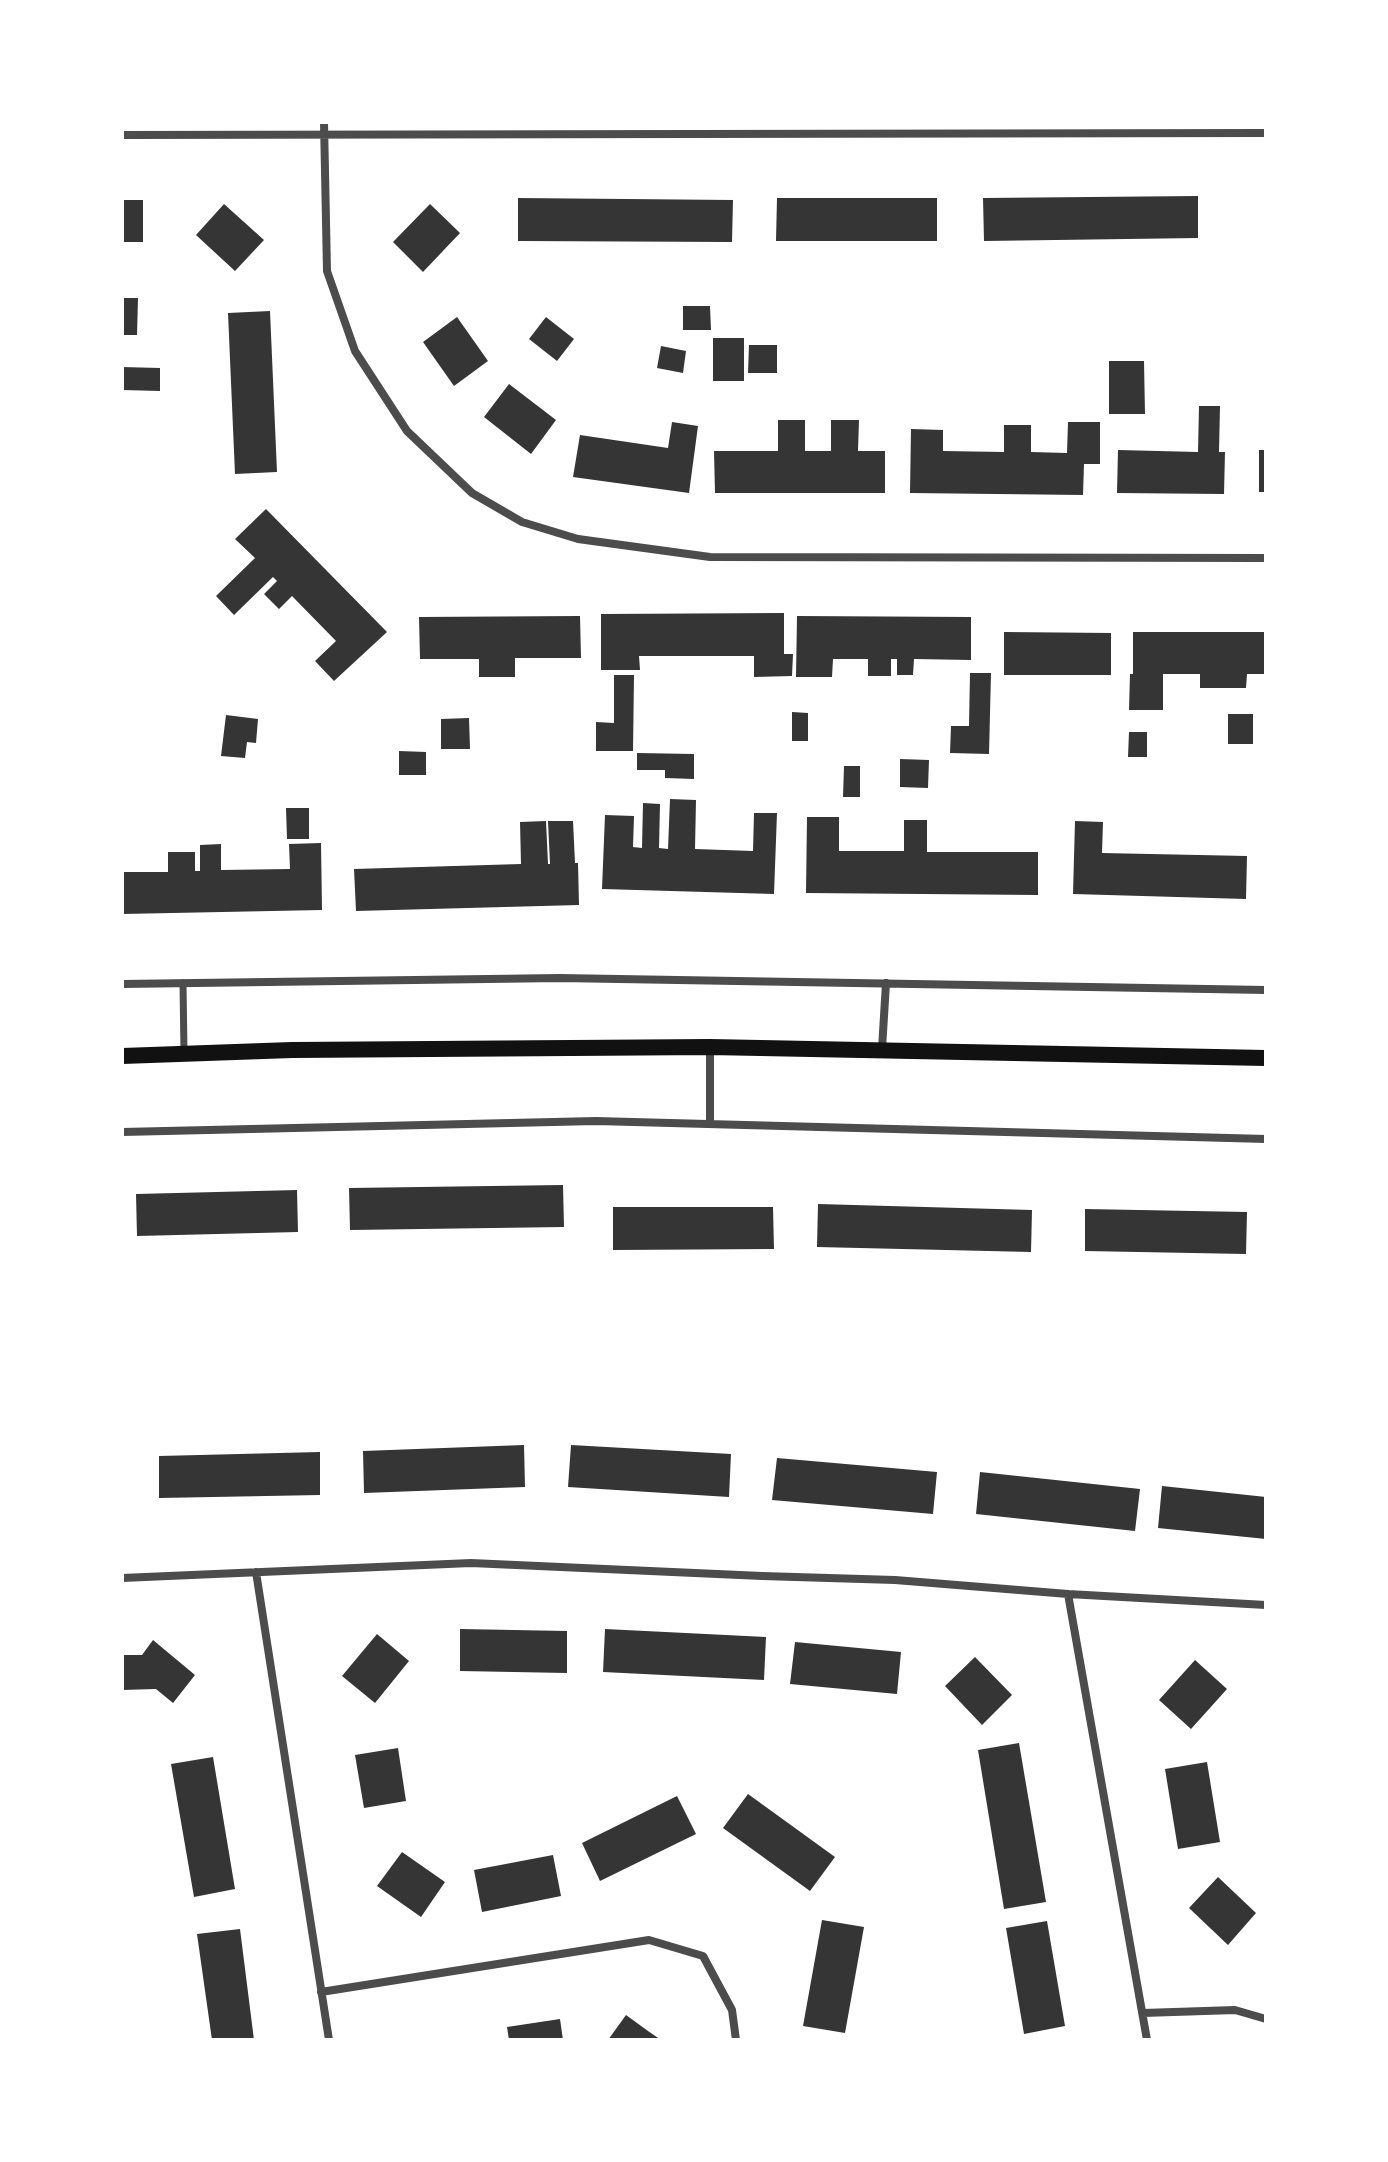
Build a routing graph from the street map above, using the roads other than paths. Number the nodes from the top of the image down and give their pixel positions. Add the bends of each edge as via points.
1 (324, 122) edge
2 (324, 133) junction
3 (1266, 133) edge
4 (122, 135) edge
5 (1266, 558) edge
6 (183, 983) junction
7 (886, 983) junction
8 (122, 984) edge
9 (1266, 990) edge
10 (710, 1047) junction
11 (882, 1049) junction
12 (184, 1054) junction
13 (122, 1056) edge
14 (1266, 1058) edge
15 (710, 1124) junction
16 (122, 1132) edge
17 (1266, 1139) edge
18 (256, 1572) junction
19 (122, 1578) edge
20 (1068, 1594) junction
21 (1266, 1605) edge
22 (321, 1992) junction
23 (1143, 2013) junction
24 (1266, 2019) edge
25 (329, 2040) edge
26 (736, 2040) edge
27 (1147, 2040) edge

1 - 2 street
2 - 3 street
2 - 4 street
2 - 5 street via 327,271 355,351 407,431 472,493 522,522 578,539 710,557
6 - 7 street via 560,978
6 - 8 street
6 - 12 street
7 - 9 street
7 - 11 street
10 - 11 main road
10 - 12 main road
10 - 15 street
11 - 14 main road
12 - 13 main road
15 - 16 street via 596,1121
15 - 17 street
18 - 19 street
18 - 20 street via 471,1563 895,1580
18 - 22 street
20 - 21 street
20 - 23 street
22 - 25 street
22 - 26 street via 649,1940 703,1956 732,2010
23 - 24 street via 1235,2010
23 - 27 street

